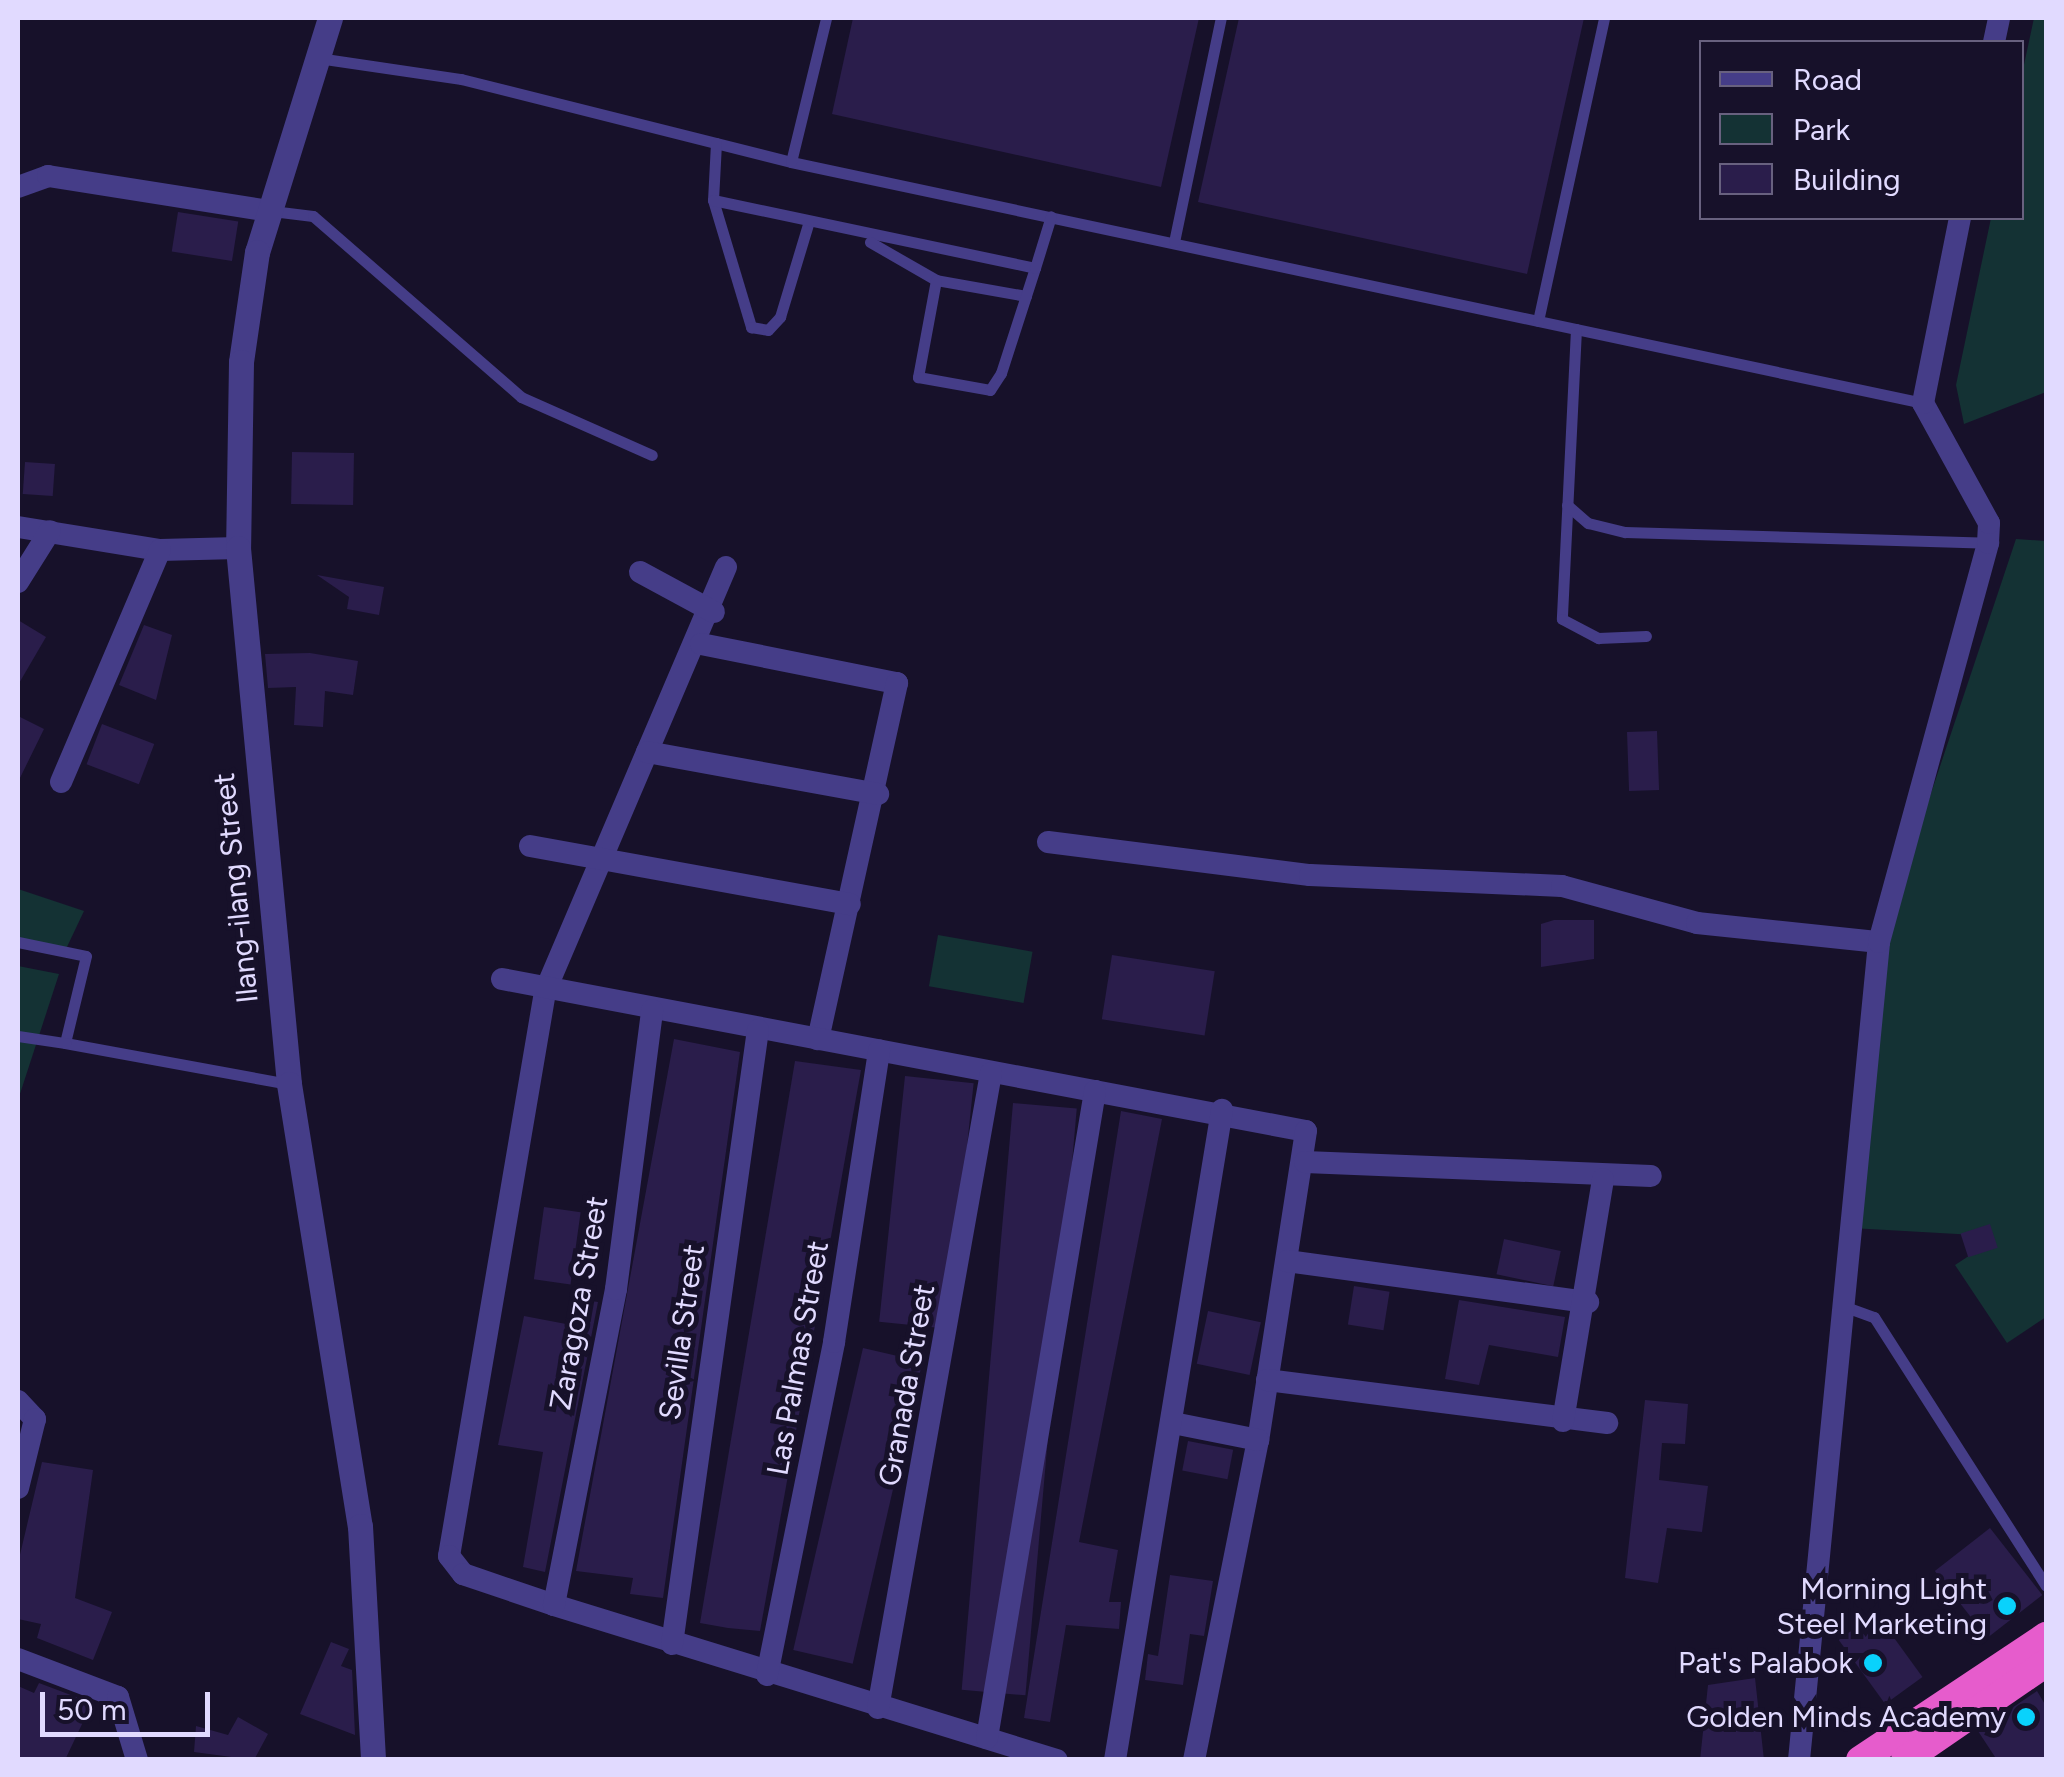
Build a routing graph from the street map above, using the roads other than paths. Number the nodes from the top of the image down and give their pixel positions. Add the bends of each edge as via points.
1 (330, 18) edge
2 (826, 18) edge
3 (1221, 18) edge
4 (1604, 18) edge
5 (314, 58) junction
6 (716, 144) junction
7 (791, 162) junction
8 (18, 186) edge
9 (713, 200) junction
10 (268, 211) junction
11 (1051, 216) junction
12 (1960, 220) edge
13 (808, 224) junction
14 (860, 236) junction
15 (1174, 242) junction
16 (1034, 268) junction
17 (936, 280) junction
18 (1026, 296) junction
19 (1538, 321) junction
20 (1576, 329) junction
21 (1923, 404) junction
22 (652, 455) dead end
23 (1568, 505) junction
24 (18, 527) edge
25 (50, 531) junction
26 (1988, 543) junction
27 (238, 548) junction
28 (160, 550) junction
29 (726, 567) dead end
30 (640, 572) dead end
31 (18, 582) edge
32 (714, 612) junction
33 (1646, 636) dead end
34 (701, 644) junction
35 (647, 752) junction
36 (61, 782) dead end
37 (878, 794) junction
38 (1048, 842) dead end
39 (530, 846) dead end
40 (601, 859) junction
41 (850, 904) junction
42 (18, 942) edge
43 (1879, 942) junction
44 (502, 979) dead end
45 (544, 992) junction
46 (652, 1010) junction
47 (758, 1030) junction
48 (18, 1036) edge
49 (818, 1039) junction
50 (66, 1043) junction
51 (879, 1050) junction
52 (991, 1072) junction
53 (289, 1084) junction
54 (1095, 1090) junction
55 (1222, 1110) junction
56 (1305, 1162) junction
57 (1651, 1176) dead end
58 (1603, 1179) junction
59 (1288, 1262) junction
60 (1588, 1302) junction
61 (1843, 1306) junction
62 (1268, 1380) junction
63 (18, 1402) edge
64 (1563, 1421) junction
65 (1173, 1423) junction
66 (1606, 1423) dead end
67 (1258, 1440) junction
68 (18, 1488) edge
69 (2046, 1586) edge
70 (554, 1605) junction
71 (2046, 1636) edge
72 (672, 1644) junction
73 (18, 1659) edge
74 (2046, 1664) edge
75 (768, 1675) junction
76 (878, 1708) junction
77 (987, 1738) junction
78 (138, 1760) edge
79 (374, 1760) edge
80 (1057, 1760) edge
81 (1115, 1760) edge
82 (1194, 1760) edge
83 (1799, 1760) edge
84 (1860, 1760) edge
85 (1904, 1760) edge

1 - 5 street, Ilang-ilang Street
2 - 7 lane
3 - 15 lane
4 - 19 lane
5 - 6 lane via 461,79
5 - 10 street, Ilang-ilang Street
6 - 7 lane
6 - 9 lane
7 - 11 lane
8 - 10 street via 48,176
9 - 13 lane
9 - 13 lane via 751,327 768,330 780,318
10 - 22 lane via 313,216 521,397
10 - 27 street, Ilang-ilang Street via 241,362
11 - 15 lane
11 - 16 lane
12 - 21 street
13 - 14 lane
14 - 16 lane
14 - 17 lane
15 - 19 lane
16 - 18 lane
17 - 18 lane
17 - 18 lane via 918,376 990,390
19 - 20 lane
20 - 21 lane
20 - 23 lane
21 - 26 street via 1989,524
23 - 26 lane via 1588,524 1625,532
23 - 33 lane via 1562,619 1598,638
24 - 25 street
25 - 28 street
25 - 31 street
26 - 43 street
27 - 28 street
27 - 53 street, Ilang-ilang Street
28 - 36 street
29 - 32 street
30 - 32 street
32 - 34 street
34 - 35 street
34 - 37 street via 897,683
35 - 37 street
35 - 40 street
37 - 41 street
38 - 43 street via 1310,875 1562,886 1698,922
39 - 40 street
40 - 41 street
40 - 45 street
41 - 49 street
42 - 50 lane via 86,956
43 - 61 street
44 - 45 street
45 - 46 street
45 - 70 street via 449,1556 462,1574
46 - 47 street
46 - 70 street, Zaragoza Street via 616,1289
47 - 49 street
47 - 72 street, Sevilla Street
48 - 50 lane
49 - 51 street
50 - 53 lane
51 - 52 street
51 - 75 street, Las Palmas Street via 834,1342
52 - 54 street
52 - 76 street, Granada Street
53 - 79 street, Ilang-ilang Street via 360,1526
54 - 55 street
54 - 77 street
55 - 56 street via 1306,1130
55 - 65 street
56 - 58 street
56 - 59 street
57 - 58 street
58 - 60 street
59 - 60 street
59 - 62 street
60 - 64 street
61 - 69 lane via 1874,1318
61 - 83 street
62 - 64 street
62 - 67 street
63 - 68 street via 35,1419
64 - 66 street
65 - 67 street
65 - 81 street
67 - 82 street
70 - 72 street
71 - 84 highway
72 - 75 street
73 - 78 street via 118,1697
74 - 85 highway
75 - 76 street
76 - 77 street
77 - 80 street

